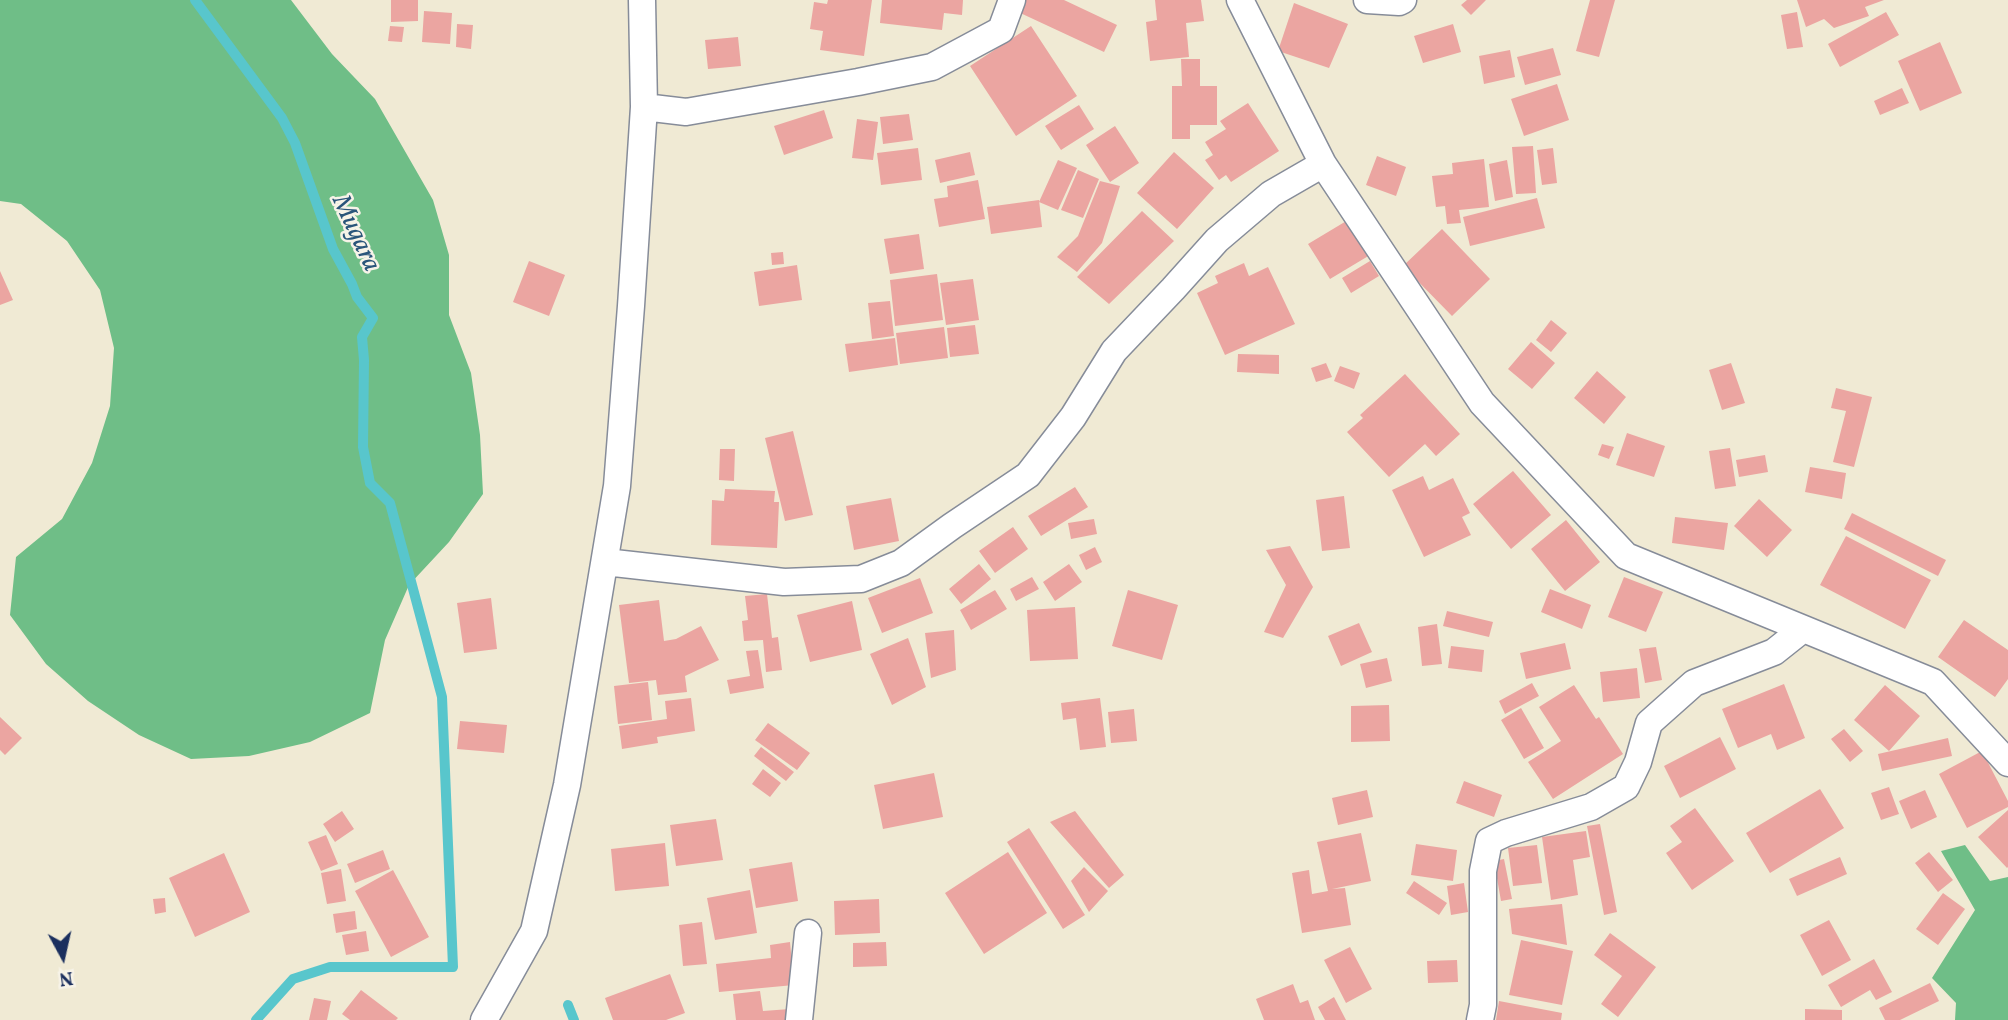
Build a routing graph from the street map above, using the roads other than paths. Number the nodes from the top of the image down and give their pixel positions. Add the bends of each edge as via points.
1 (642, 0) edge
2 (1012, 0) edge
3 (1240, 0) edge
4 (1367, 0) edge
5 (1403, 0) edge
6 (644, 107) junction
7 (1323, 164) junction
8 (605, 562) junction
9 (1803, 629) junction
10 (2008, 763) edge
11 (808, 933) dead end
12 (484, 1020) edge
13 (799, 1020) edge
14 (1480, 1020) edge

1 - 6 street
2 - 6 street via 1001,30 932,66 686,112
3 - 7 street
4 - 5 street
6 - 8 street via 617,486
7 - 8 street via 1271,194 1217,240 1114,351 1073,417 1028,475 901,563 861,579 784,582
7 - 9 street via 1482,403 1626,556
8 - 12 street via 567,785 534,931
9 - 10 street via 1933,682
9 - 14 street via 1774,652 1694,683 1649,723 1626,788 1591,807 1489,841 1483,871
11 - 13 street

